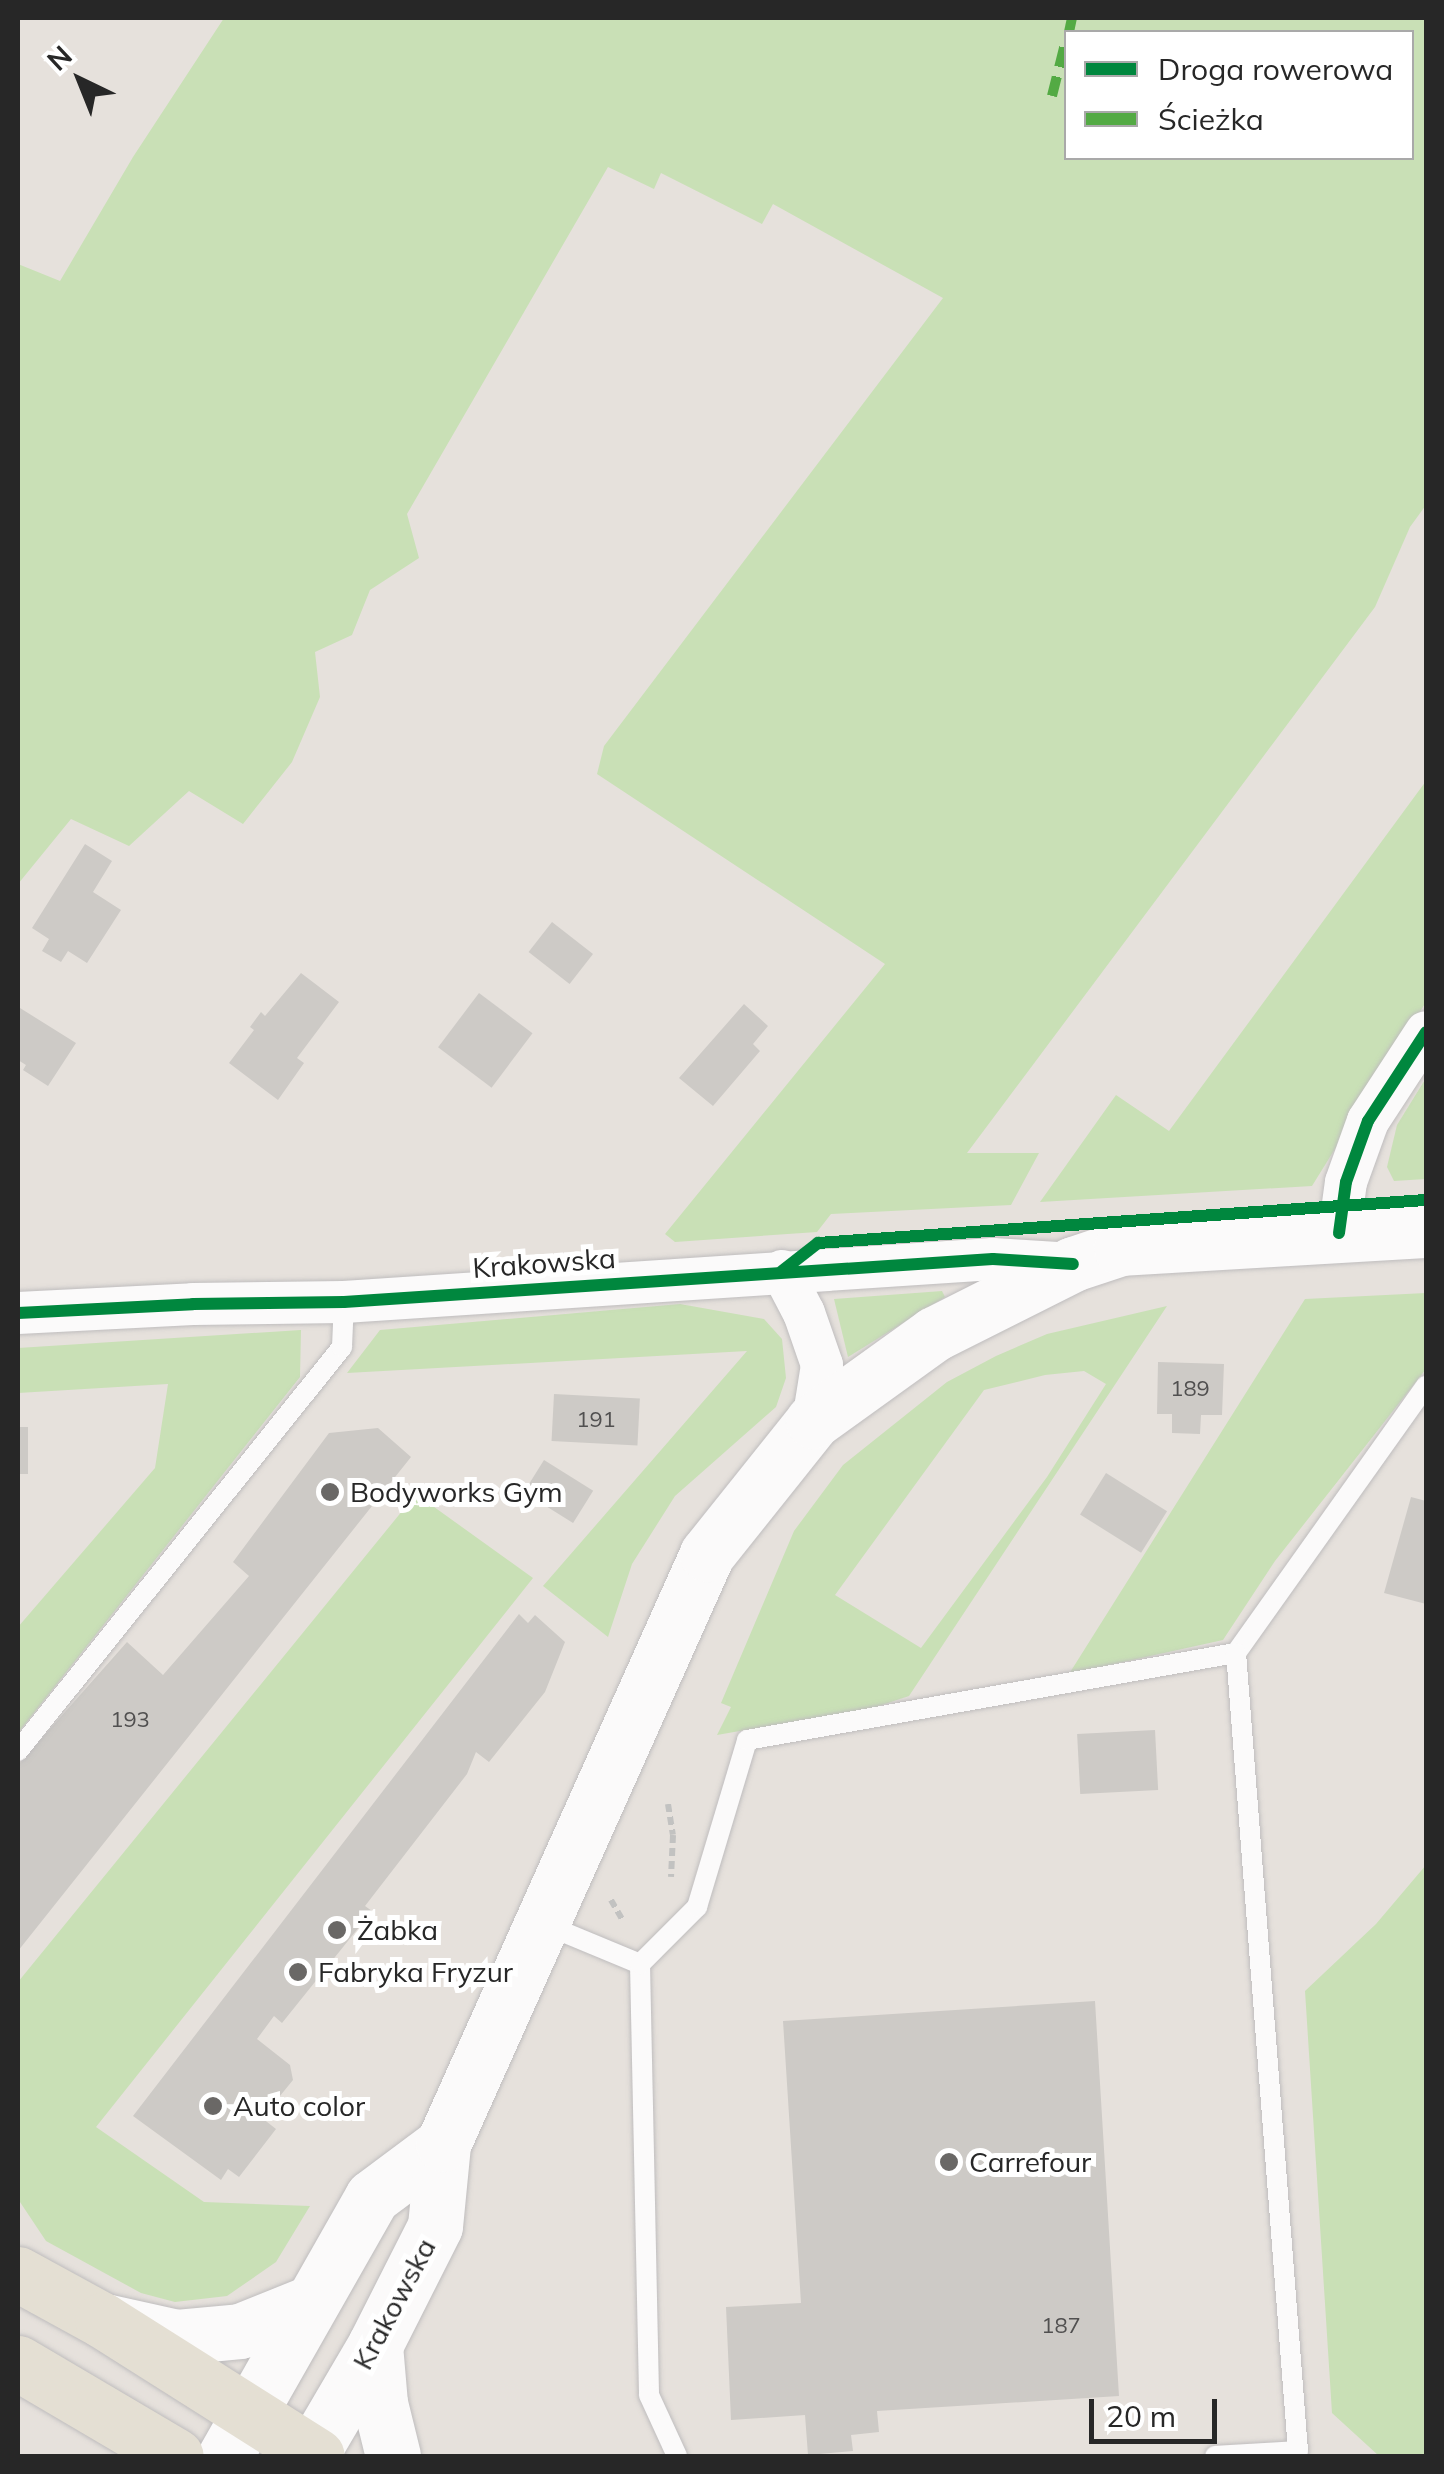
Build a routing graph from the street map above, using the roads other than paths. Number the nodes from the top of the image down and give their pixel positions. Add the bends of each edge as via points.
1 (1426, 1032) edge
2 (1426, 1230) edge
3 (1339, 1233) junction
4 (1073, 1264) junction
5 (782, 1270) junction
6 (344, 1302) junction
7 (18, 1313) edge
8 (1426, 1386) edge
9 (814, 1422) junction
10 (1236, 1653) junction
11 (18, 1752) edge
12 (541, 1922) junction
13 (640, 1964) junction
14 (443, 2144) junction
15 (18, 2274) edge
16 (310, 2303) junction
17 (102, 2320) junction
18 (375, 2345) junction
19 (18, 2363) edge
20 (237, 2434) edge
21 (313, 2455) edge
22 (176, 2456) edge
23 (393, 2456) edge
24 (677, 2456) edge
25 (1215, 2456) edge

1 - 3 street via 1368,1121 1346,1182
2 - 3 main road, Krakowska
3 - 4 main road, Krakowska via 1121,1248
4 - 5 street, Krakowska via 993,1260
4 - 9 main road, Krakowska via 934,1334
5 - 6 street, Krakowska
5 - 9 street via 822,1365
6 - 7 street, Krakowska
6 - 11 lane via 342,1347
8 - 10 lane
9 - 12 main road, Krakowska via 707,1554
10 - 13 lane via 747,1740 697,1907
10 - 25 lane via 1298,2451
12 - 13 lane
12 - 14 main road, Krakowska
13 - 24 lane via 649,2395
14 - 16 main road, Krakowska via 372,2196
14 - 18 main road, Krakowska via 435,2226
15 - 17 main road
16 - 17 main road via 240,2331 193,2335
16 - 20 main road, Krakowska
17 - 20 main road
18 - 21 main road, Krakowska
18 - 23 main road
19 - 22 main road
20 - 21 main road

